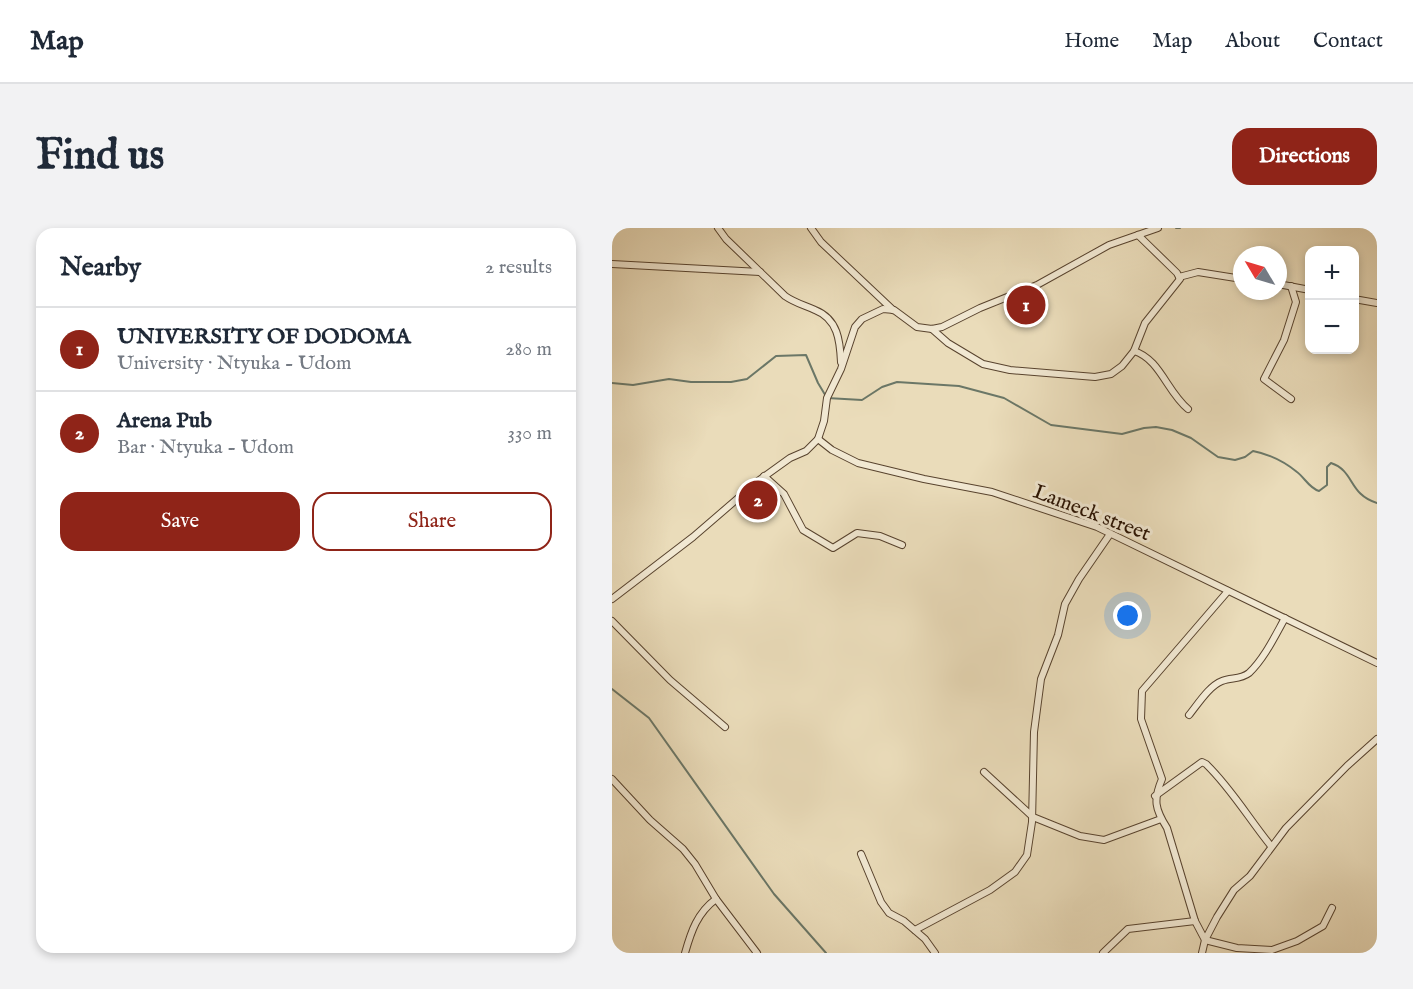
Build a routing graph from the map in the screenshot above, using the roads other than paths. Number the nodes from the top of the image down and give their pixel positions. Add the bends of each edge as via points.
1 (718, 228) edge
2 (812, 228) edge
3 (1158, 228) edge
4 (1138, 235) junction
5 (612, 264) edge
6 (760, 272) junction
7 (1179, 277) junction
8 (1233, 278) edge
9 (1287, 285) edge
10 (1291, 286) junction
11 (1305, 289) edge
12 (1359, 300) edge
13 (1377, 303) edge
14 (894, 310) junction
15 (932, 329) junction
16 (1134, 351) junction
17 (841, 369) junction
18 (1291, 399) dead end
19 (1188, 409) dead end
20 (819, 439) junction
21 (764, 476) junction
22 (1110, 534) junction
23 (902, 545) dead end
24 (1228, 591) junction
25 (612, 599) edge
26 (1286, 618) junction
27 (612, 621) edge
28 (1377, 663) edge
29 (1189, 715) dead end
30 (725, 727) dead end
31 (1377, 739) edge
32 (984, 772) dead end
33 (612, 779) edge
34 (1155, 796) junction
35 (1033, 817) junction
36 (1161, 819) junction
37 (1271, 846) junction
38 (861, 854) dead end
39 (716, 899) junction
40 (1332, 908) dead end
41 (1195, 921) junction
42 (915, 930) junction
43 (1205, 940) junction
44 (685, 953) edge
45 (758, 953) edge
46 (935, 953) edge
47 (1103, 953) edge
48 (1202, 953) edge

1 - 6 street
2 - 14 street via 821,242
3 - 4 street
4 - 7 street
4 - 15 street via 1086,256 1037,285
5 - 6 street
6 - 17 street via 795,303 830,320 840,343
7 - 8 street via 1198,272
7 - 16 street via 1145,323
9 - 10 street
10 - 11 street
10 - 18 street via 1296,302 1284,340 1264,379
12 - 13 street
14 - 15 street via 917,327
14 - 17 street via 883,309 862,319 855,327
15 - 16 street via 969,357 1010,370 1111,374
16 - 19 street via 1147,357
17 - 20 street via 827,398
20 - 21 street
20 - 22 street, Lameck street via 858,463 992,492
21 - 23 street via 784,494 803,530 833,548 857,533 880,536
21 - 25 street
22 - 24 street, Lameck street
22 - 35 street via 1065,604 1041,679 1034,732
24 - 26 street, Lameck street
24 - 34 street via 1142,692 1141,719 1162,779
26 - 28 street, Lameck street
26 - 29 street via 1248,674 1222,680
27 - 30 street via 670,680
31 - 37 street
32 - 35 street
33 - 39 street via 683,849
34 - 36 street
34 - 37 street via 1202,762 1222,779
35 - 36 street via 1080,836 1104,840
35 - 42 street via 1027,855 1015,872 990,890
36 - 41 street
37 - 43 street via 1250,876 1234,890
38 - 42 street via 881,902 889,913
39 - 44 street via 697,919
39 - 45 street
40 - 43 street via 1323,926 1272,950 1237,948
41 - 43 street
41 - 47 street via 1128,930
42 - 46 street
43 - 48 street

